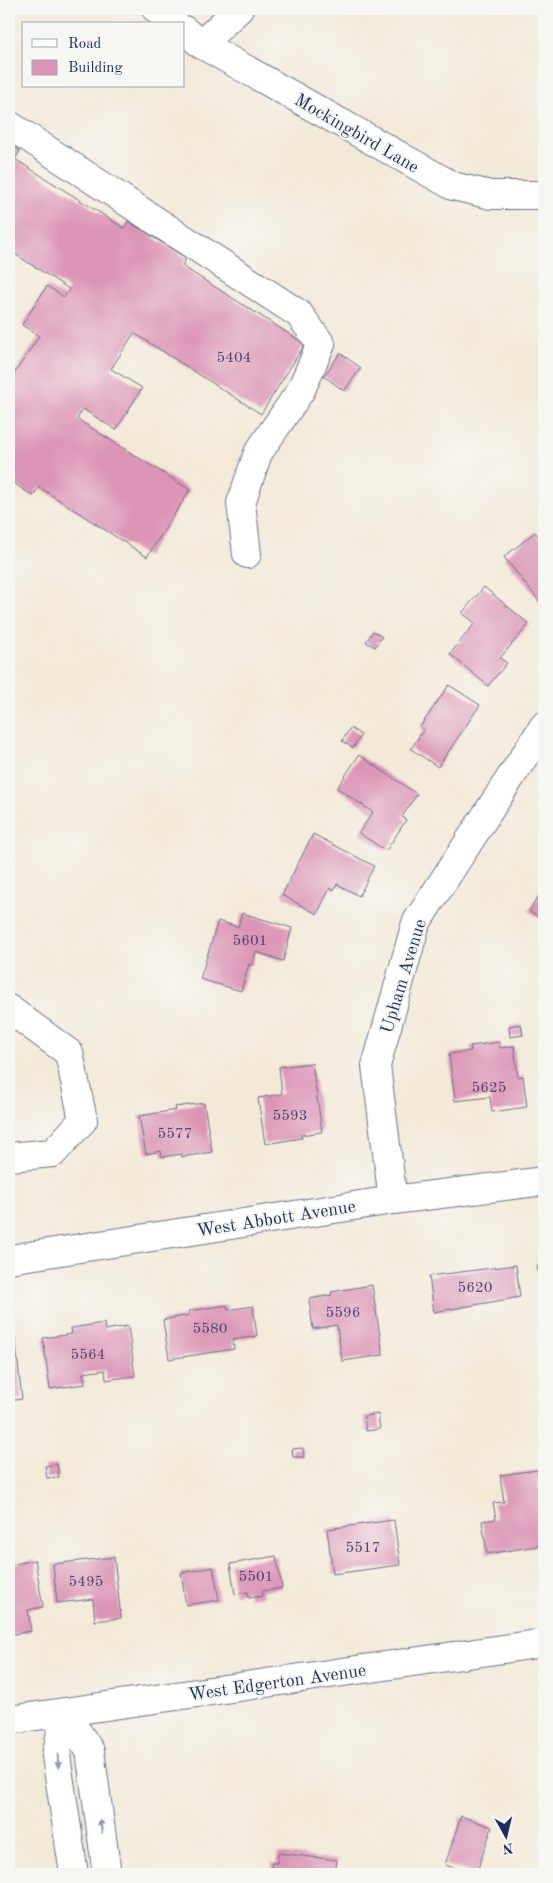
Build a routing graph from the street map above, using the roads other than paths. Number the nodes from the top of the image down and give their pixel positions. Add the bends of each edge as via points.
1 (156, 9) edge
2 (239, 9) edge
3 (172, 22) edge
4 (192, 37) edge
5 (9, 125) edge
6 (544, 195) edge
7 (248, 554) dead end
8 (544, 726) edge
9 (9, 1010) edge
10 (9, 1157) edge
11 (544, 1181) edge
12 (393, 1200) junction
13 (9, 1259) edge
14 (544, 1643) edge
15 (65, 1713) junction
16 (9, 1720) edge
17 (74, 1874) edge
18 (108, 1874) edge

1 - 3 street
2 - 4 street
4 - 6 street, Mockingbird Lane via 452,186 492,195
5 - 7 street via 299,314 321,344 301,390 258,453 241,503
8 - 12 street, Upham Avenue via 416,923 376,1066
9 - 10 street via 69,1053 82,1120 53,1153
11 - 12 street, West Abbott Avenue
12 - 13 street, West Abbott Avenue
14 - 15 street, West Edgerton Avenue
15 - 16 street, West Edgerton Avenue
15 -> 17 street via 56,1756
18 -> 15 street via 90,1751

